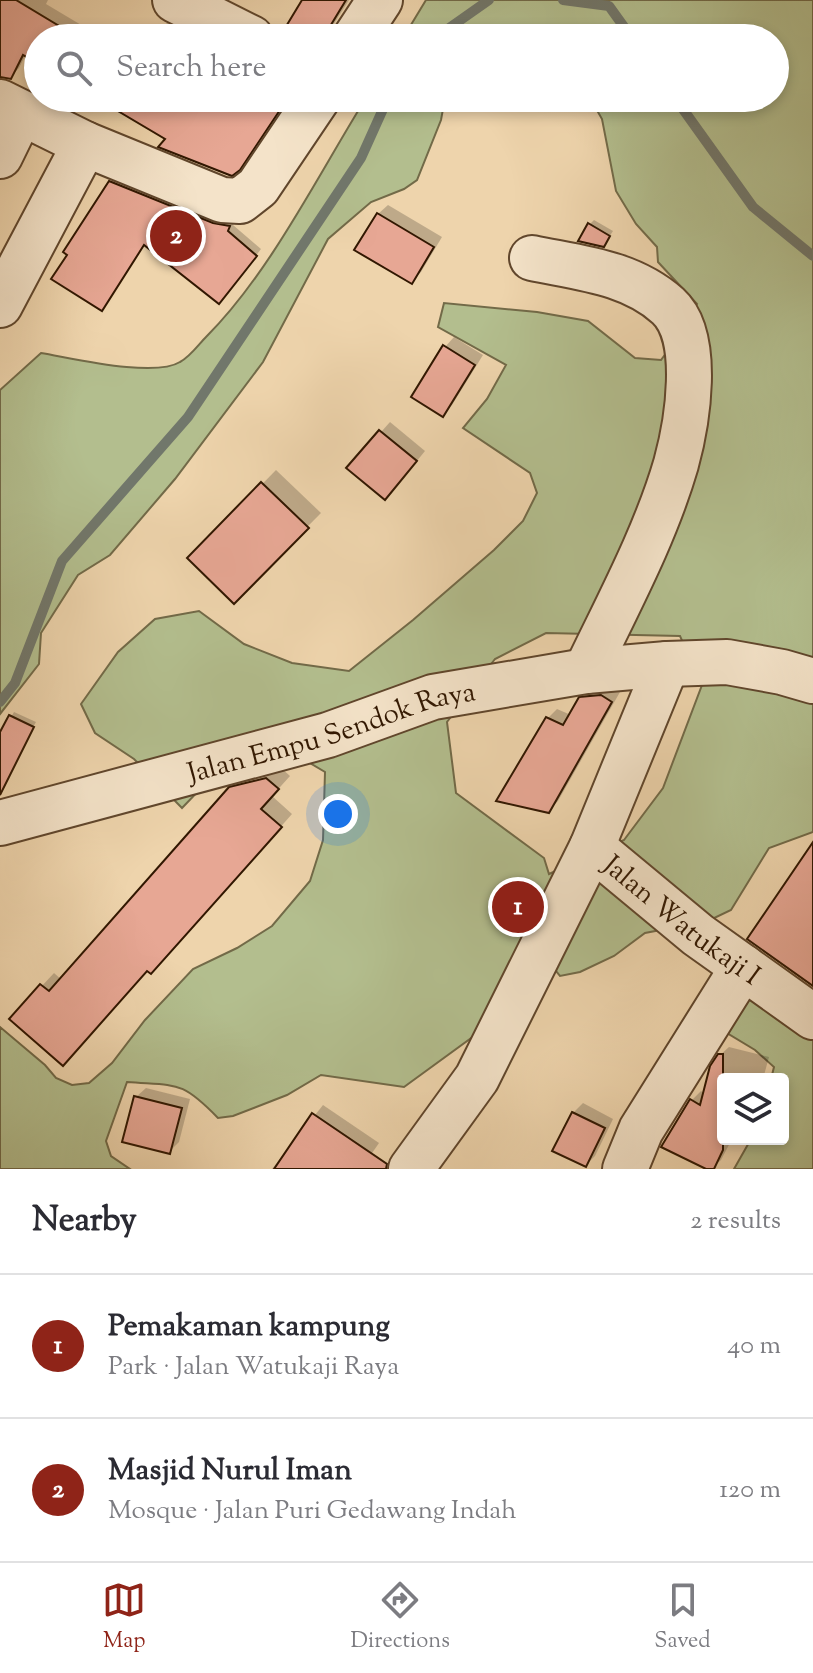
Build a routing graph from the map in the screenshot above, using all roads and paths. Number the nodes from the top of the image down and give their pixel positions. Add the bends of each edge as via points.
1 (175, 0) edge
2 (380, 0) edge
3 (223, 24) edge
4 (364, 24) edge
5 (11, 107) edge
6 (309, 112) edge
7 (85, 144) junction
8 (0, 156) edge
9 (532, 258) dead end
10 (6, 282) edge
11 (667, 664) junction
12 (586, 671) junction
13 (813, 681) edge
14 (0, 823) edge
15 (592, 847) junction
16 (743, 967) junction
17 (813, 1017) edge
18 (411, 1169) edge
19 (625, 1169) edge

1 - 3 street
2 - 4 street
5 - 7 street
5 - 8 street
6 - 7 street via 258,187 240,201 222,200
7 - 10 street
9 - 12 street via 610,274 643,287 670,308 688,346 685,417 676,464
11 - 12 street, Jalan Empu Sendok Raya
11 - 13 street, Jalan Empu Sendok Raya via 727,662
11 - 15 street
12 - 14 street, Jalan Empu Sendok Raya via 433,697 328,735
15 - 16 street, Jalan Watukaji I
15 - 18 street via 477,1078
16 - 17 street, Jalan Watukaji I
16 - 19 street via 641,1130

